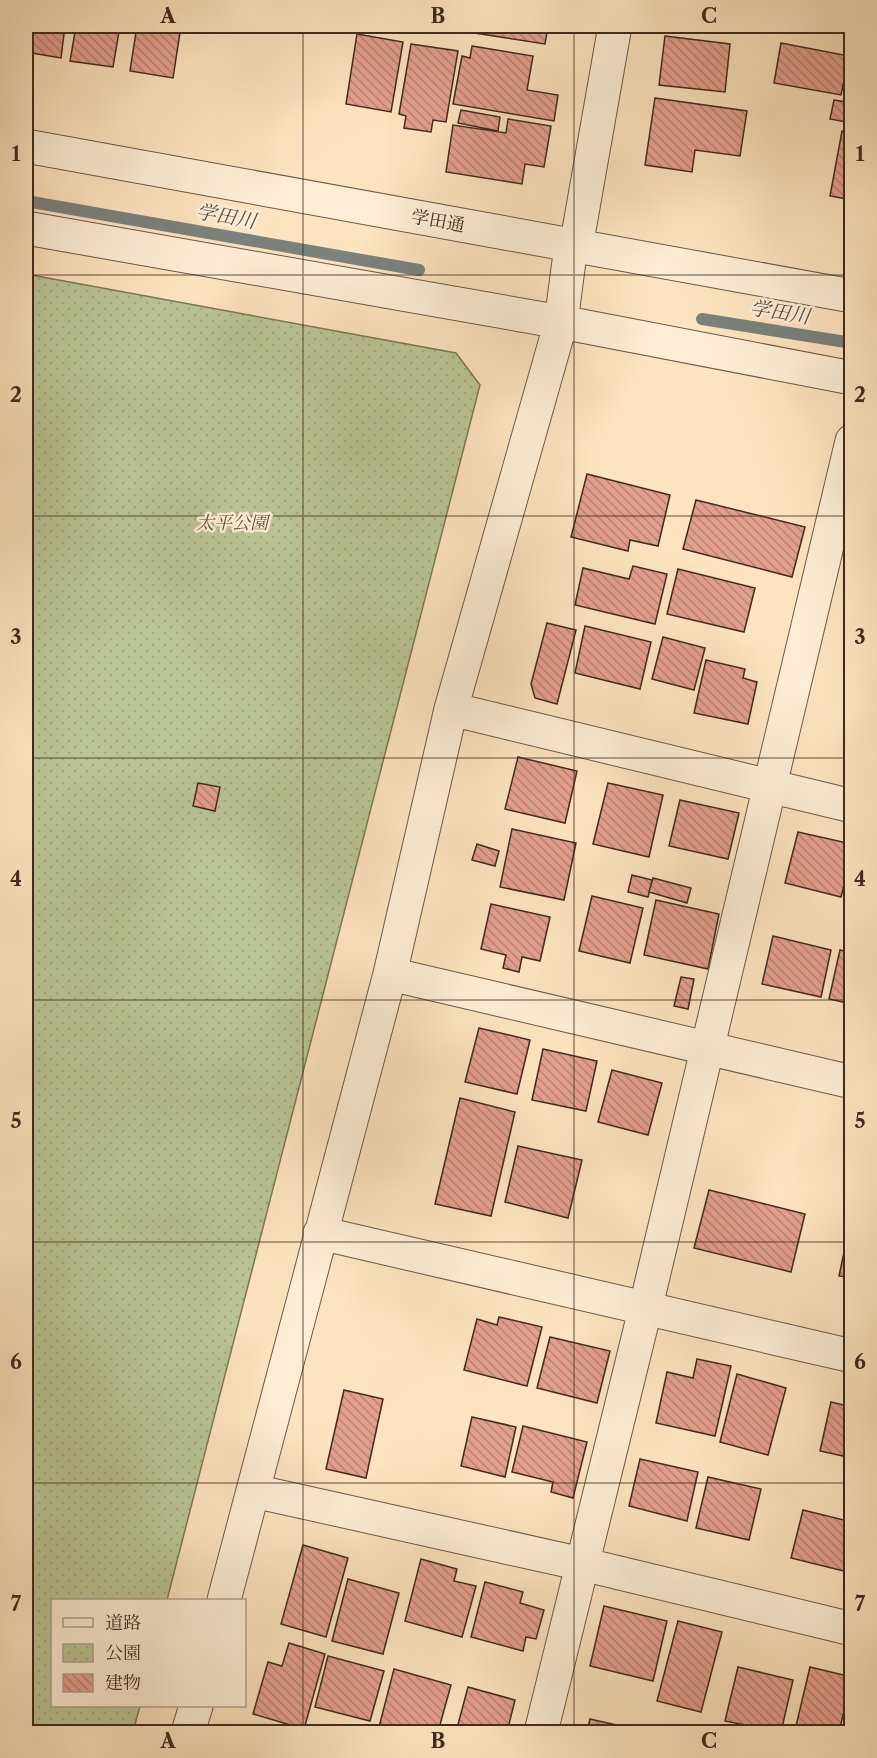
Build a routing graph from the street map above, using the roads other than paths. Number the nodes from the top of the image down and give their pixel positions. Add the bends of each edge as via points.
1 (615, 26) edge
2 (26, 146) edge
3 (26, 228) edge
4 (574, 246) junction
5 (852, 296) edge
6 (561, 322) junction
7 (852, 378) edge
8 (852, 441) edge
9 (451, 709) junction
10 (769, 786) junction
11 (852, 806) edge
12 (390, 974) junction
13 (707, 1048) junction
14 (852, 1082) edge
15 (320, 1233) junction
16 (645, 1306) junction
17 (852, 1356) edge
18 (254, 1491) junction
19 (582, 1564) junction
20 (224, 1599) edge
21 (852, 1629) edge
22 (196, 1707) edge
23 (188, 1732) edge
24 (541, 1732) edge

1 - 4 street
2 - 4 street, 学田通
3 - 6 street
4 - 5 street, 学田通
4 - 6 street
6 - 7 street
6 - 9 street
8 - 10 street
9 - 10 street
9 - 12 street
10 - 11 street
10 - 13 street
12 - 13 street
12 - 15 street
13 - 14 street
13 - 16 street
15 - 16 street
15 - 18 street
16 - 17 street
16 - 19 street
18 - 19 street
18 - 20 street
19 - 21 street
19 - 24 street
22 - 23 street

